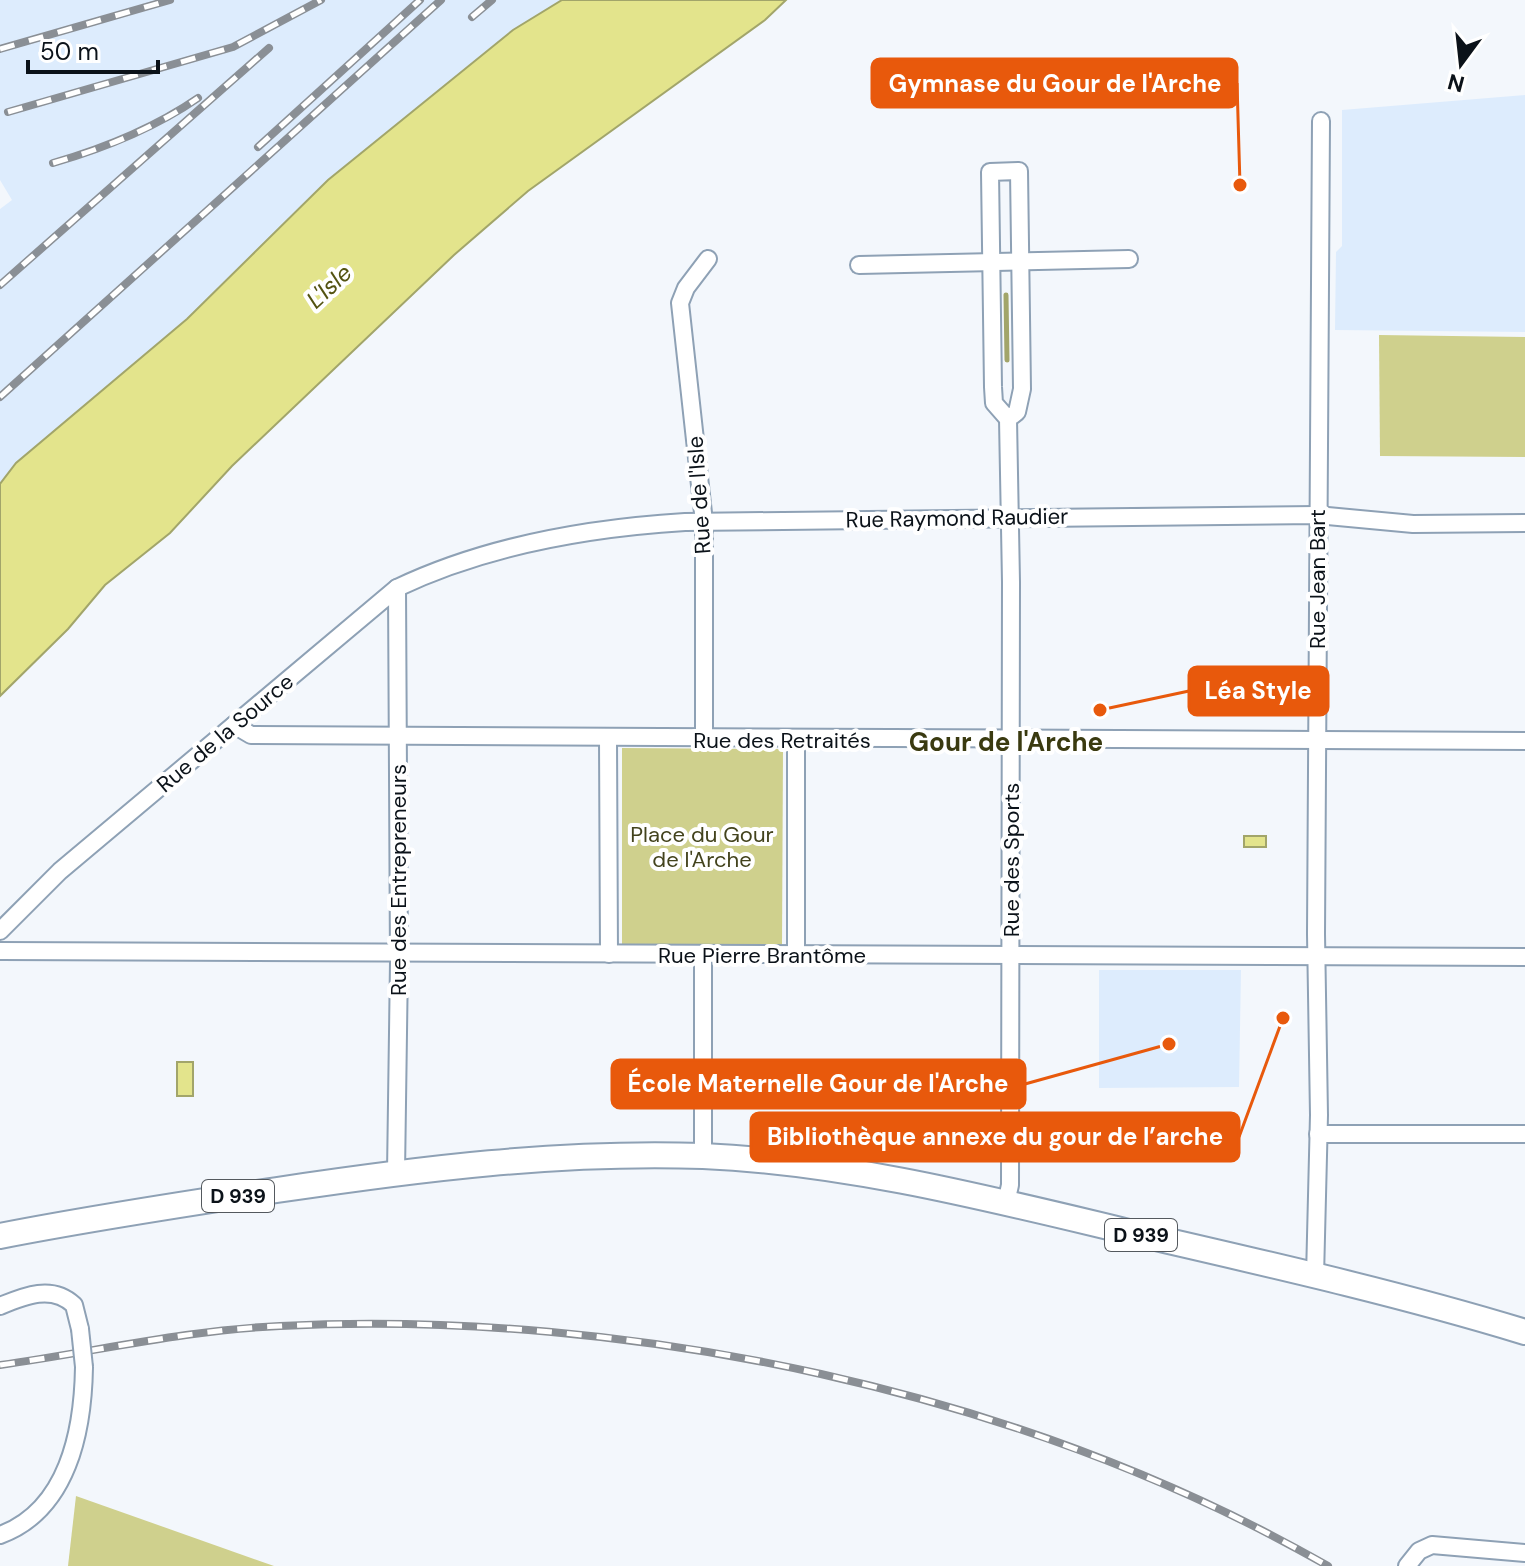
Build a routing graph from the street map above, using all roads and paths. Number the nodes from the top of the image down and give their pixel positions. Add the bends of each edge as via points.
1 (1321, 121) dead end
2 (708, 259) dead end
3 (1129, 259) dead end
4 (1020, 261) junction
5 (991, 262) junction
6 (859, 265) dead end
7 (1022, 386) junction
8 (993, 387) junction
9 (1008, 419) junction
10 (1317, 515) junction
11 (1010, 517) junction
12 (704, 522) junction
13 (1525, 523) edge
14 (397, 588) junction
15 (234, 725) junction
16 (398, 735) junction
17 (608, 738) junction
18 (704, 740) junction
19 (796, 740) junction
20 (1318, 740) junction
21 (1010, 741) junction
22 (1525, 741) edge
23 (0, 931) edge
24 (0, 951) edge
25 (399, 953) junction
26 (609, 954) junction
27 (703, 954) junction
28 (796, 955) junction
29 (1011, 956) junction
30 (1319, 957) junction
31 (1525, 957) edge
32 (1319, 1128) junction
33 (1525, 1134) edge
34 (703, 1156) junction
35 (396, 1173) junction
36 (1006, 1203) junction
37 (0, 1236) edge
38 (1315, 1277) junction
39 (0, 1306) edge
40 (1525, 1332) edge
41 (0, 1535) edge
42 (1525, 1553) edge
43 (1407, 1566) edge

1 - 10 street, Rue Jean Bart
2 - 12 street, Rue de l'Isle via 680,303
3 - 4 street
4 - 5 street
4 - 5 street via 1019,171 990,172
4 - 7 street
5 - 6 street
5 - 8 street
7 - 8 street via 1006,376
7 - 9 street via 1017,412
8 - 9 street via 994,403
9 - 11 street, Rue des Sports
10 - 11 street, Rue Raymond Raudier
10 - 13 street, Rue Raymond Raudier via 1413,524
10 - 20 street, Rue Jean Bart
11 - 12 street, Rue Raymond Raudier
11 - 21 street, Rue des Sports
12 - 14 street, Rue Raymond Raudier via 584,533 462,562
12 - 18 street, Rue de l'Isle
14 - 15 street, Rue de la Source
14 - 16 street, Rue des Entrepreneurs
15 - 16 street, Rue des Retraités via 251,735
15 - 23 street, Rue de la Source via 52,878
16 - 17 street, Rue des Retraités
16 - 25 street, Rue des Entrepreneurs
17 - 18 street, Rue des Retraités
17 - 26 street
18 - 19 street, Rue des Retraités
19 - 21 street, Rue des Retraités
19 - 28 street
20 - 21 street, Rue des Retraités
20 - 22 street, Rue des Retraités
20 - 30 street, Rue Jean Bart
21 - 29 street, Rue des Sports
24 - 25 street, Rue Pierre Brantôme
25 - 26 street, Rue Pierre Brantôme
25 - 35 street, Rue des Entrepreneurs
26 - 27 street, Rue Pierre Brantôme
27 - 28 street, Rue Pierre Brantôme
27 - 34 street
28 - 29 street, Rue Pierre Brantôme
29 - 30 street, Rue Pierre Brantôme
29 - 36 street, Rue des Sports
30 - 31 street, Rue Pierre Brantôme
30 - 32 street, Rue Jean Bart
32 - 33 street
32 - 38 street, Rue Jean Bart
34 - 35 main road, D 939 via 613,1155
34 - 36 main road, D 939 via 807,1165
35 - 37 main road, D 939 via 91,1217
36 - 38 main road, D 939
38 - 40 main road, D 939
39 - 41 street, bridge via 28,1294 53,1293 74,1305 84,1367 79,1429 63,1477 30,1520
42 - 43 street via 1432,1545

